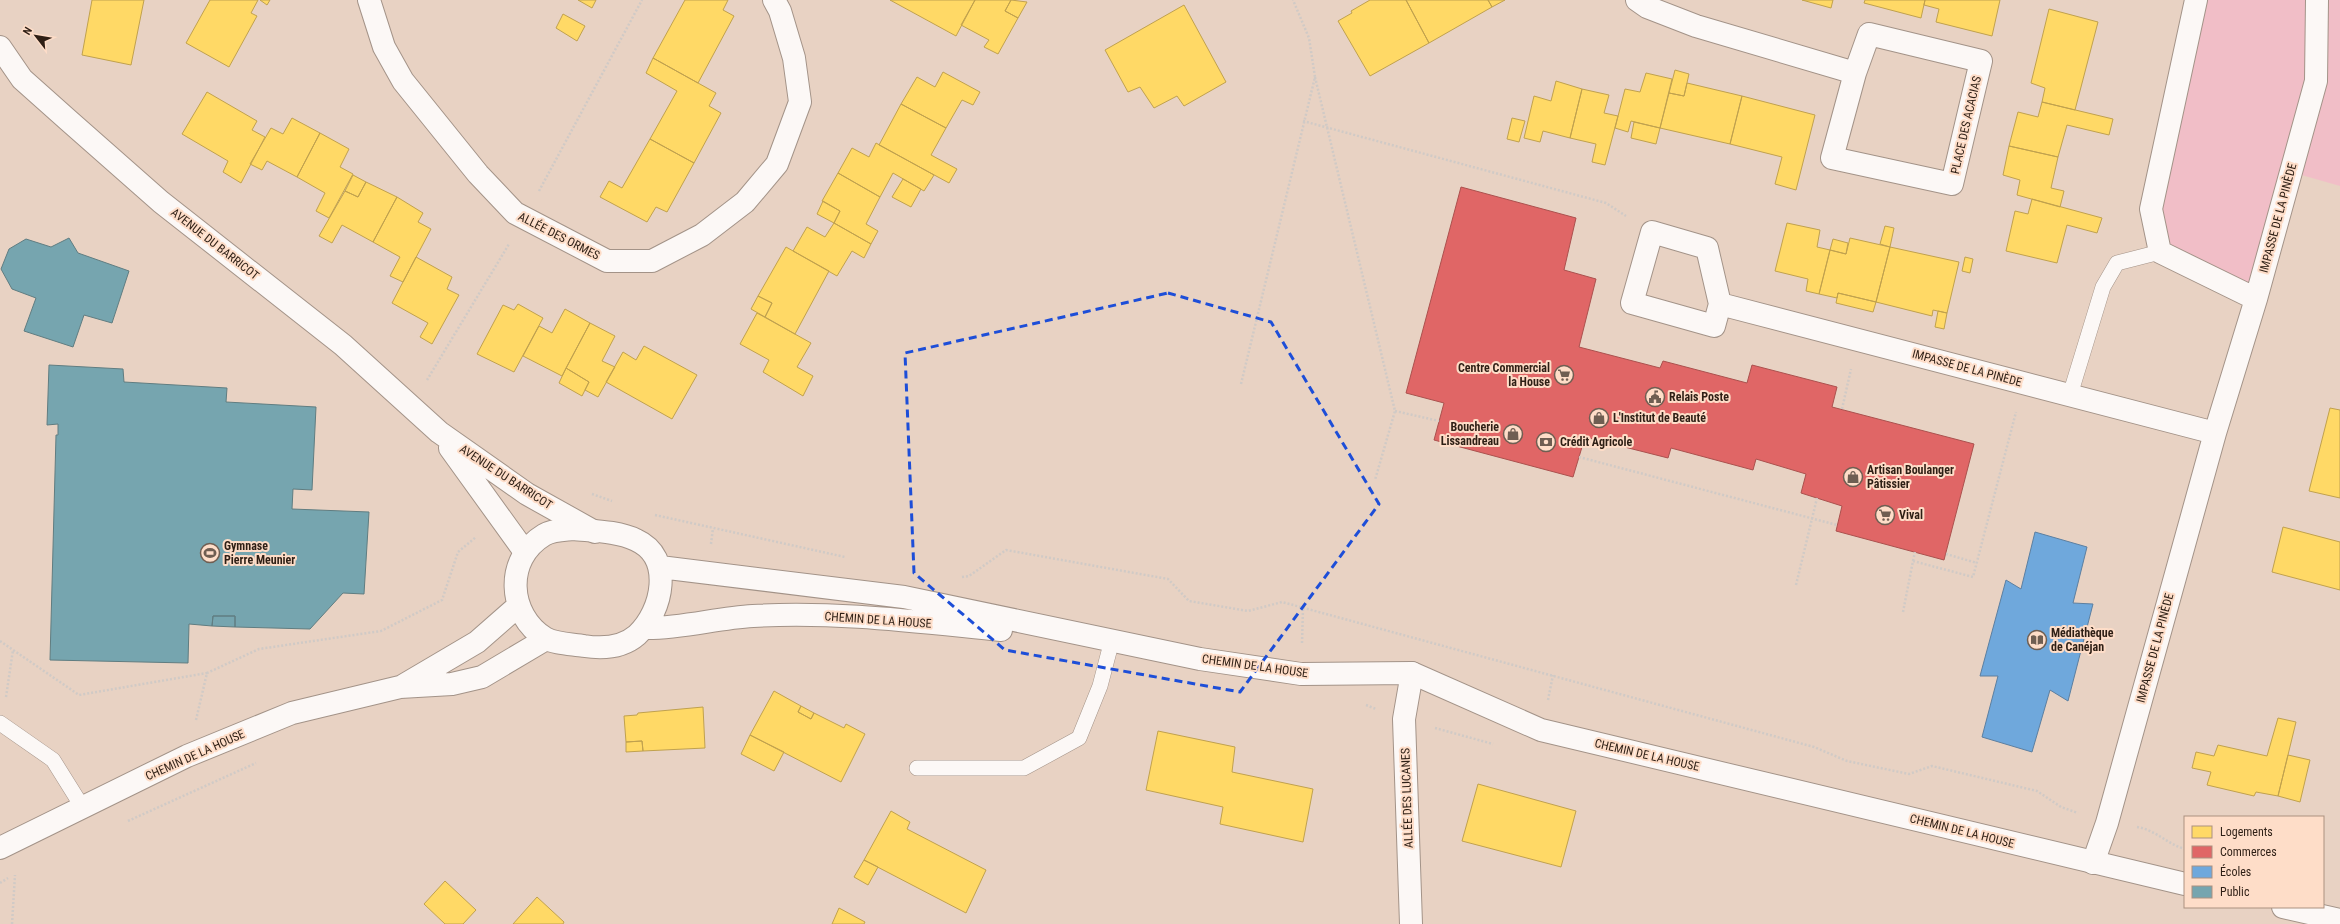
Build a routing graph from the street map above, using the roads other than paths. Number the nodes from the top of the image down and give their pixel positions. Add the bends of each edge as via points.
1 (369, 0) edge
2 (774, 0) edge
3 (1637, 0) edge
4 (2196, 0) edge
5 (2317, 0) edge
6 (0, 47) edge
7 (1855, 73) junction
8 (2160, 252) junction
9 (2256, 299) junction
10 (1720, 304) junction
11 (2070, 395) junction
12 (438, 432) junction
13 (2215, 432) junction
14 (596, 532) junction
15 (525, 552) junction
16 (660, 567) junction
17 (518, 606) junction
18 (644, 628) junction
19 (546, 639) junction
20 (1112, 640) junction
21 (1412, 673) junction
22 (400, 688) junction
23 (0, 723) edge
24 (917, 768) dead end
25 (83, 808) junction
26 (0, 848) edge
27 (2093, 863) junction
28 (2184, 884) edge
29 (2287, 908) edge
30 (2340, 920) edge
31 (1411, 924) edge

1 - 2 street, ALLÉE DES ORMES via 384,47 403,81 478,174 515,214 607,261 652,261 708,231 745,202 778,164 800,102 794,58 780,11
3 - 7 street via 1647,7 1696,26
4 - 8 street via 2151,209
5 - 9 street, IMPASSE DE LA PINÈDE via 2316,81
6 - 12 street, AVENUE DU BARRICOT via 22,79 115,161 162,202 343,346
7 - 7 street, PLACE DES ACACIAS via 1832,158 1952,184 1981,61 1869,34
8 - 9 street
8 - 11 lane via 2117,263 2103,286
9 - 13 street, IMPASSE DE LA PINÈDE
10 - 10 street via 1714,326 1632,303 1652,232 1707,248
10 - 11 street, IMPASSE DE LA PINÈDE
11 - 13 street, IMPASSE DE LA PINÈDE
12 - 14 street, AVENUE DU BARRICOT via 527,494
12 - 15 street, AVENUE DU BARRICOT
13 - 27 street, IMPASSE DE LA PINÈDE via 2107,823
14 - 15 street via 573,529 554,531 544,535
14 - 16 street via 635,539 648,547
15 - 17 street via 517,569 514,589
16 - 18 street via 661,589 656,610
16 - 20 street, CHEMIN DE LA HOUSE via 904,597
17 - 19 street via 528,625
17 - 22 street, CHEMIN DE LA HOUSE via 478,642
18 - 19 street via 628,643 606,647
18 - 20 street, CHEMIN DE LA HOUSE via 664,628 752,616 862,616
19 - 22 street, CHEMIN DE LA HOUSE via 482,677 452,684
20 - 21 street, CHEMIN DE LA HOUSE via 1200,659 1301,674
20 - 24 lane via 1100,686 1079,738 1024,768
21 - 27 street, CHEMIN DE LA HOUSE via 1541,730
21 - 31 street, ALLÉE DES LUCANES via 1404,719
22 - 25 street, CHEMIN DE LA HOUSE via 292,713 187,756
23 - 25 lane via 53,760
25 - 26 street, CHEMIN DE LA HOUSE
27 - 28 street, CHEMIN DE LA HOUSE
29 - 30 street

